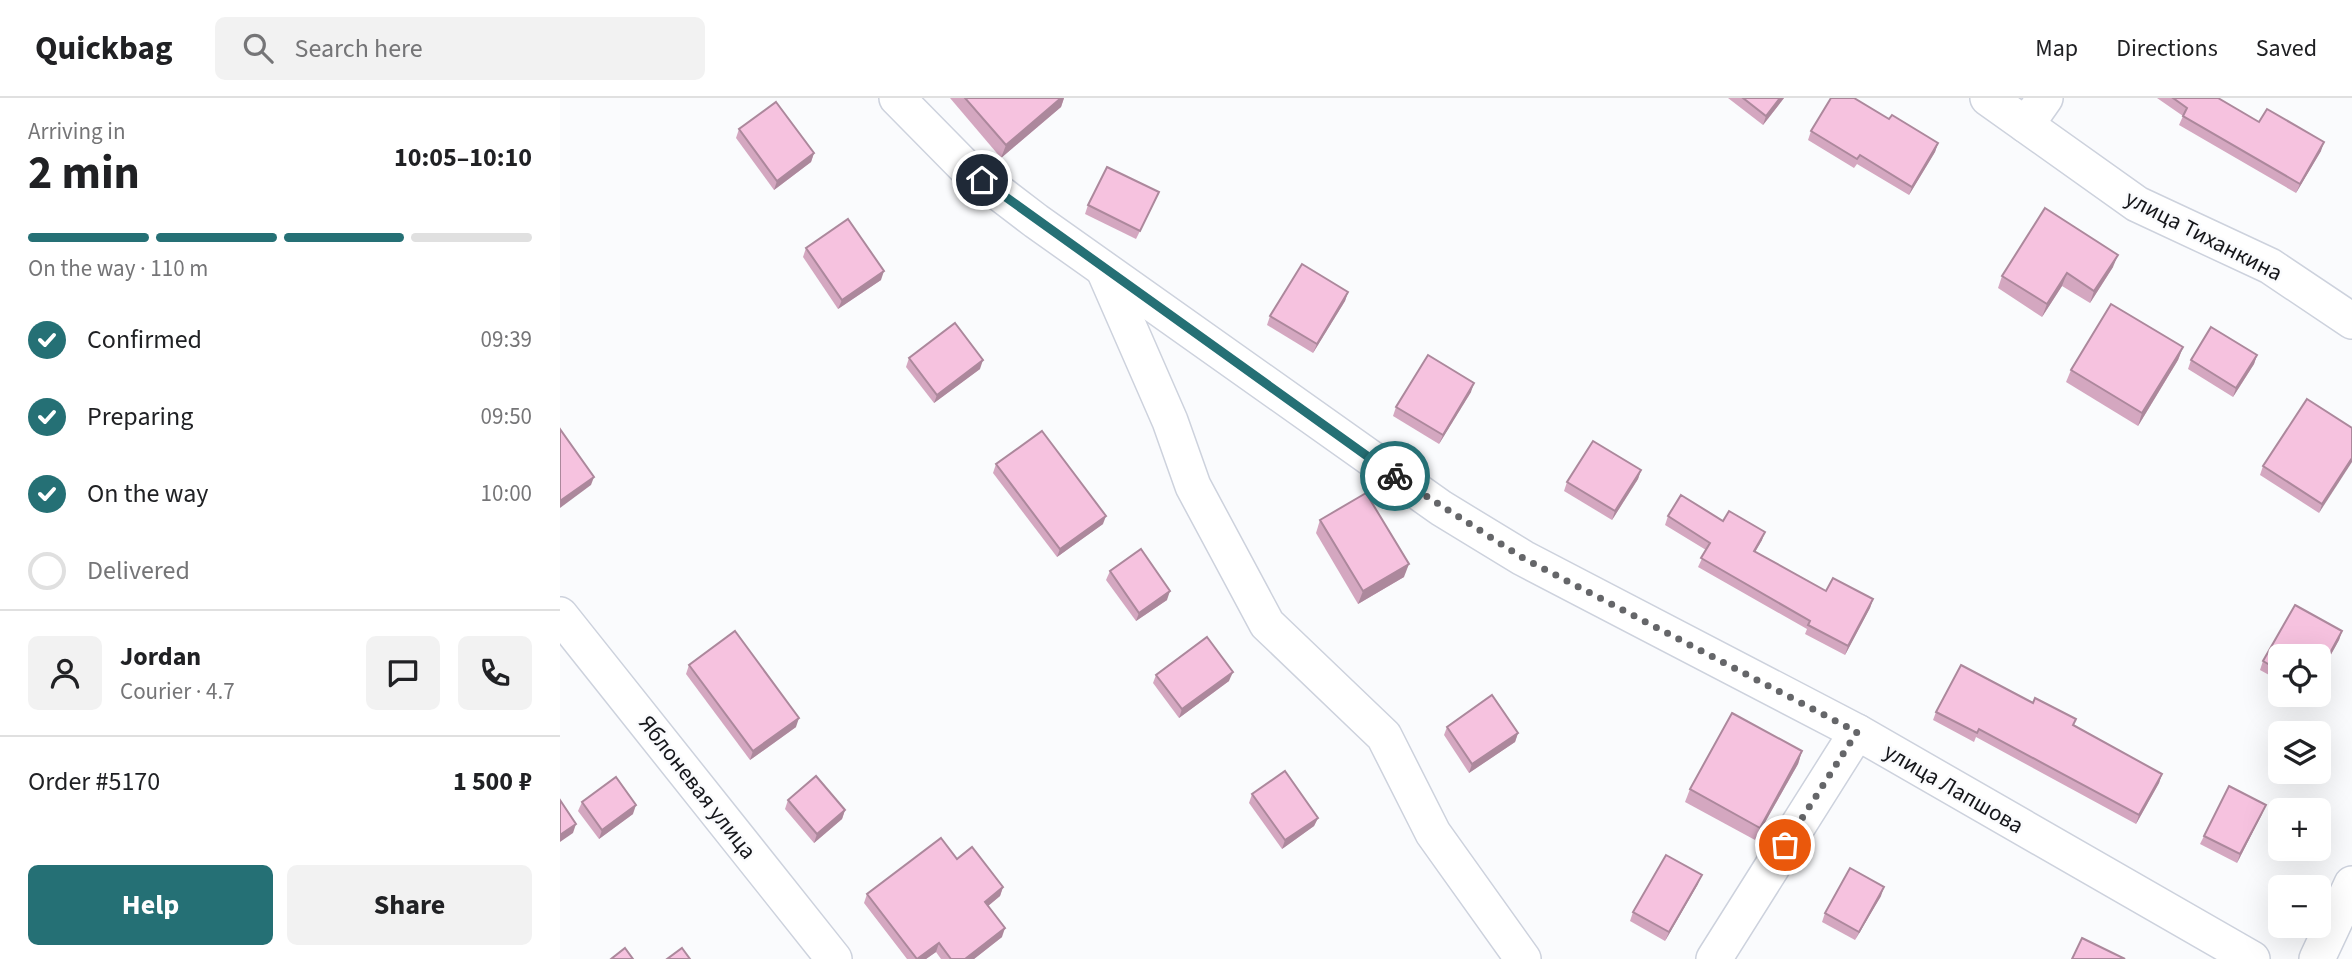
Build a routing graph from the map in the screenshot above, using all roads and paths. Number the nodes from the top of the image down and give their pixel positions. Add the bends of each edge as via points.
1 (897, 98) edge
2 (1989, 98) edge
3 (2035, 111) edge
4 (1104, 270) junction
5 (2352, 321) edge
6 (560, 615) edge
7 (1857, 732) junction
8 (2352, 884) edge
9 (834, 959) edge
10 (1523, 959) edge
11 (1714, 959) edge
12 (2252, 959) edge
13 (2317, 959) edge

1 - 4 street, улица Лапшова via 964,166
2 - 3 street, улица Тиханкина
3 - 5 street, улица Тиханкина via 2137,204 2270,266
4 - 7 street, улица Лапшова via 1453,516 1523,558
4 - 10 street via 1194,486 1267,624 1384,736 1433,833
6 - 9 street, Яблоневая улица
7 - 11 street
7 - 12 street, улица Лапшова
8 - 13 street

